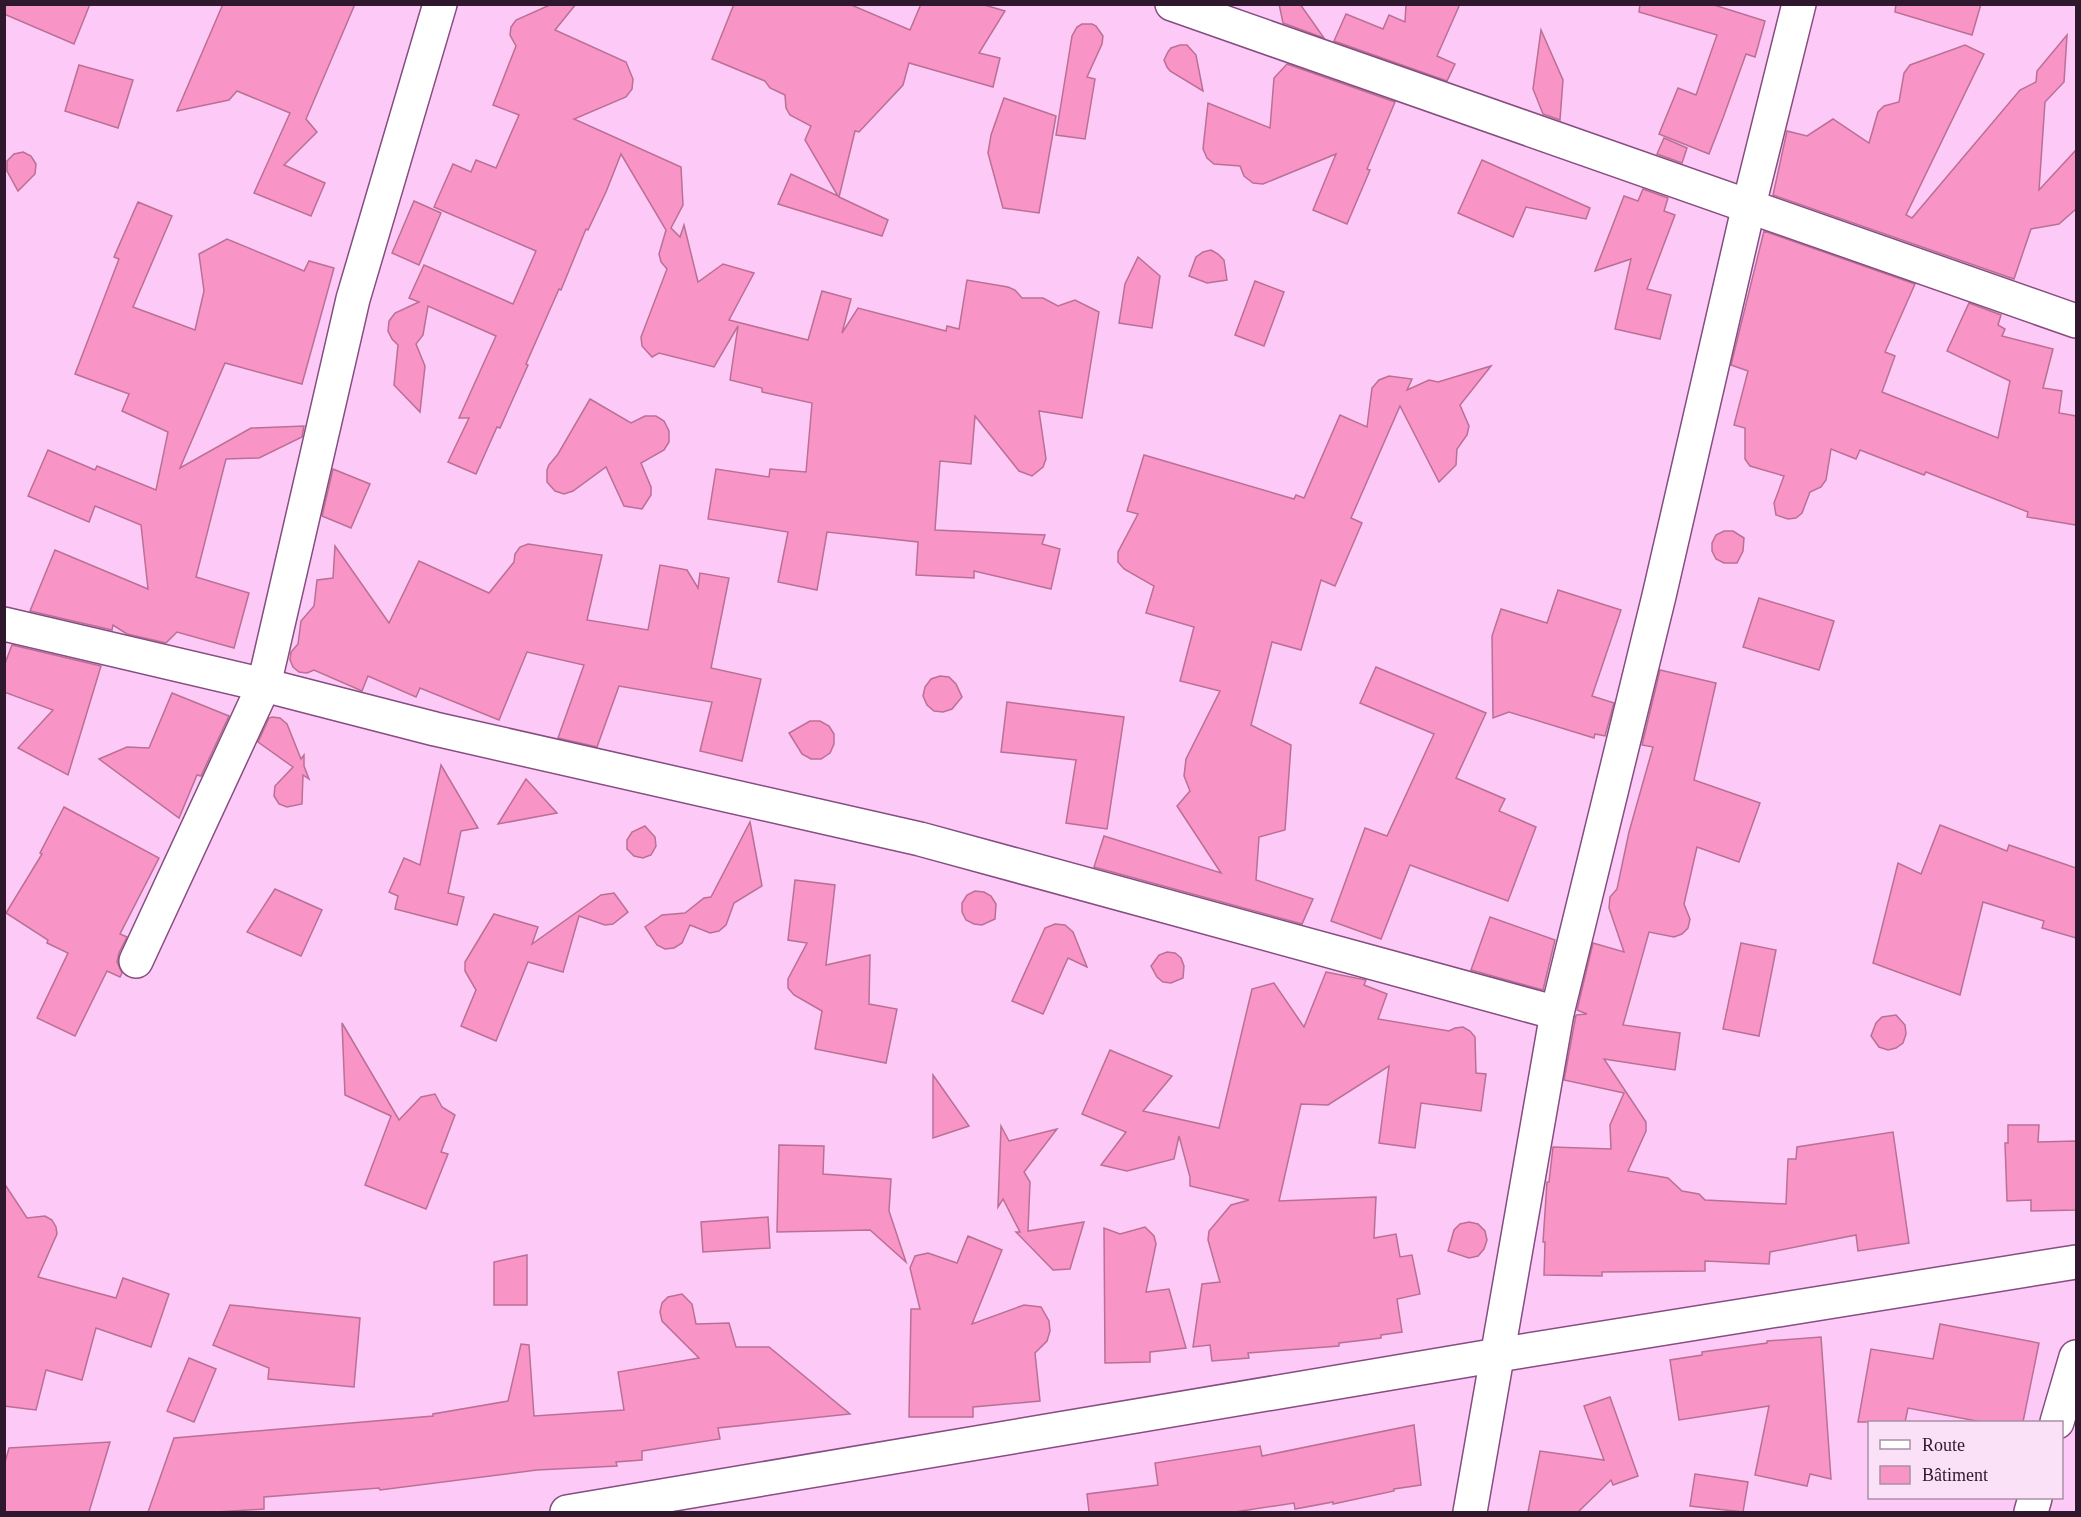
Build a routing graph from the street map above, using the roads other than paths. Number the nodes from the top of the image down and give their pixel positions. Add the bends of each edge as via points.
1 (440, 4) edge
2 (1172, 4) edge
3 (1798, 4) edge
4 (1749, 205) junction
5 (2076, 321) edge
6 (4, 624) edge
7 (264, 685) junction
8 (136, 962) dead end
9 (1557, 1012) junction
10 (2076, 1262) edge
11 (1498, 1355) junction
12 (2076, 1357) edge
13 (2057, 1421) edge
14 (567, 1512) edge
15 (1470, 1512) edge

1 - 7 main road via 352,299
2 - 4 main road
3 - 4 main road
4 - 5 main road
4 - 9 main road
6 - 7 main road
7 - 8 main road
7 - 9 main road via 435,729 920,839
9 - 11 main road
10 - 11 main road
11 - 14 main road
11 - 15 main road
12 - 13 main road

